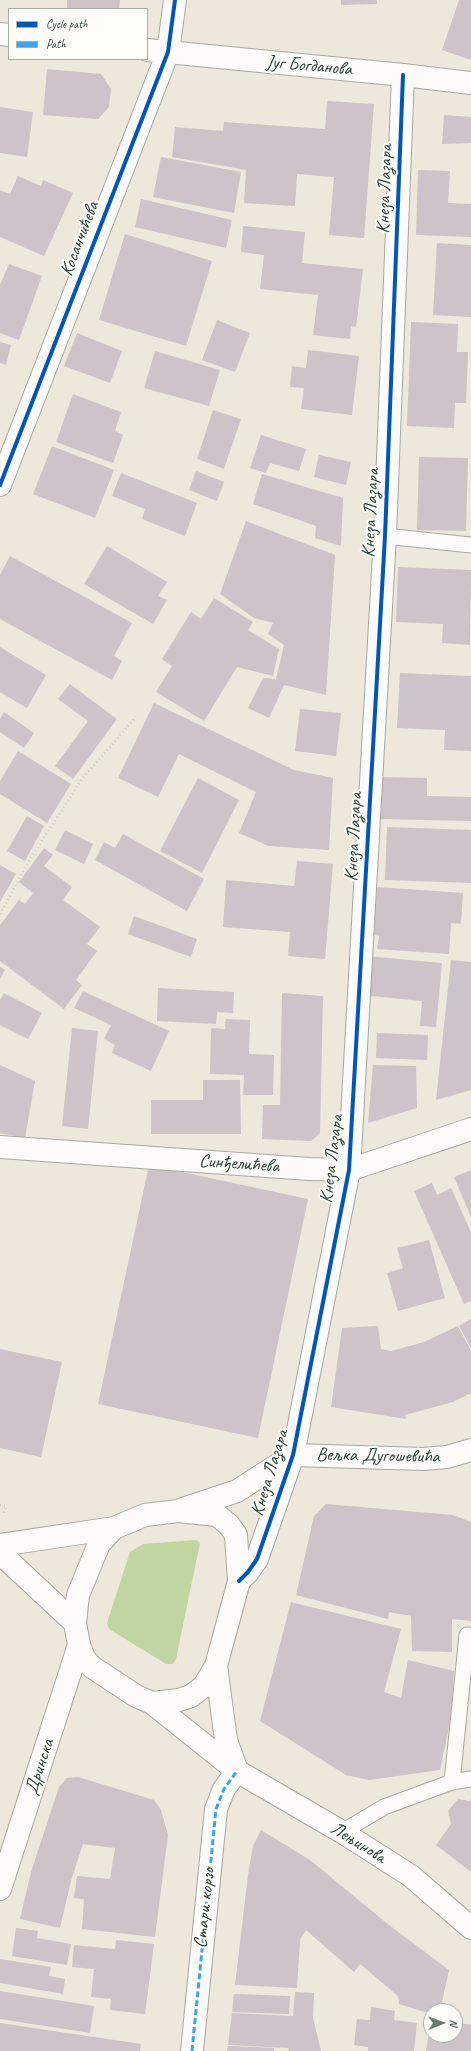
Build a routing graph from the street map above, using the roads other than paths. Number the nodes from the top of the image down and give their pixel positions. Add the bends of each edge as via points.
1 (174, 0) edge
2 (157, 51) edge
3 (403, 75) junction
4 (471, 83) edge
5 (0, 486) edge
6 (385, 536) junction
7 (471, 545) edge
8 (471, 1129) edge
9 (0, 1147) edge
10 (349, 1170) junction
11 (471, 1450) edge
12 (293, 1455) junction
13 (178, 1511) junction
14 (114, 1528) junction
15 (0, 1545) edge
16 (0, 1553) edge
17 (239, 1581) junction
18 (74, 1623) junction
19 (468, 1635) dead end
20 (79, 1645) junction
21 (216, 1666) junction
22 (152, 1703) junction
23 (236, 1771) junction
24 (471, 1779) edge
25 (452, 1782) junction
26 (342, 1832) junction
27 (0, 1889) edge
28 (471, 1928) edge
29 (192, 2051) edge

1 - 2 street, Косанчићева
2 - 3 street, Југ Богданова
2 - 5 street, Косанчићева
3 - 4 street, Југ Богданова
3 - 6 street, Кнеза Лазара
6 - 7 lane
6 - 10 street, Кнеза Лазара
8 - 10 street, Синђелићева
9 - 10 street, Синђелићева
10 - 12 street, Кнеза Лазара
11 - 12 street, Вељка Дугошевића via 447,1457 423,1459
12 - 13 street, Вељка Дугошевића via 237,1492
12 - 17 street, Кнеза Лазара via 258,1559
13 - 14 street via 145,1515
13 - 17 street via 217,1515 230,1525 236,1535
14 - 15 street
14 - 18 street via 99,1544 78,1595
16 - 18 street
17 - 21 street
18 - 20 street, Лењинова
19 - 25 lane
20 - 22 street, Лењинова via 84,1658 92,1667 136,1696
20 - 27 street, Дринска
21 - 22 street via 204,1686 191,1696
21 - 23 street via 226,1740
22 - 23 street, Лењинова
23 - 26 street, Лењинова
23 - 29 street, Стари корзо via 224,1789 216,1809
24 - 25 lane
25 - 26 lane via 384,1806
26 - 28 street, Лењинова via 411,1876

